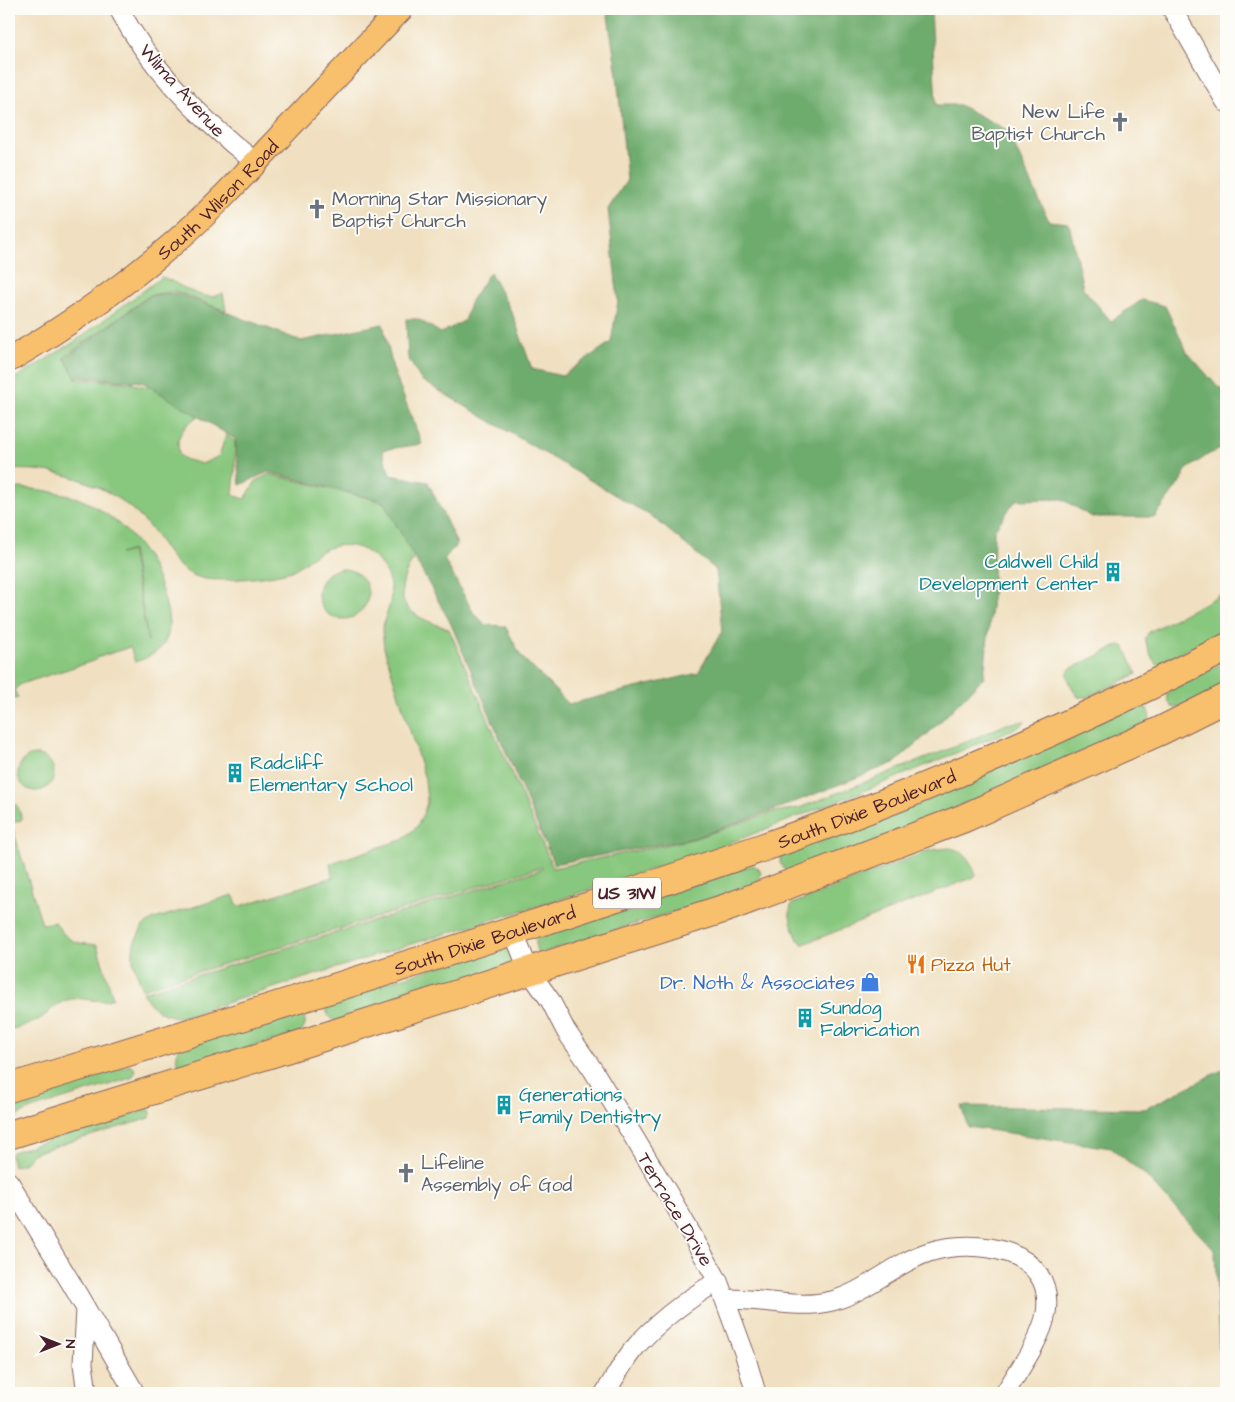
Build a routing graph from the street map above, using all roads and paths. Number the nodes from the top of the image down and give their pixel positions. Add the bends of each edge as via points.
1 (119, 9) edge
2 (401, 9) edge
3 (1172, 9) edge
4 (1226, 102) edge
5 (255, 162) junction
6 (9, 360) edge
7 (1226, 648) edge
8 (1226, 698) edge
9 (513, 931) junction
10 (530, 971) junction
11 (9, 1088) edge
12 (9, 1135) edge
13 (9, 1182) edge
14 (718, 1280) junction
15 (726, 1299) junction
16 (86, 1308) junction
17 (86, 1393) edge
18 (135, 1393) edge
19 (605, 1393) edge
20 (756, 1393) edge
21 (1005, 1393) edge

1 - 5 street, Wilma Avenue via 160,70 224,137
2 - 5 main road, South Wilson Road
3 - 4 street
5 - 6 main road, South Wilson Road via 207,212 143,268
7 - 9 highway, South Dixie Boulevard / US 31W via 1076,721 912,792 760,850
8 - 10 highway, US 31W via 962,819 726,908
9 - 10 street, Terrace Drive
9 - 11 highway, South Dixie Boulevard / US 31W
10 - 12 highway, US 31W
10 - 14 street, Terrace Drive
13 - 16 street
14 - 15 street, Terrace Drive
14 - 19 street, Terrace Drive via 677,1307 650,1331 631,1352
15 - 20 street, Terrace Drive
15 - 21 street via 793,1305 829,1301 853,1293 888,1271 928,1252 950,1247 990,1248 1019,1256 1031,1264 1042,1281 1047,1300 1046,1314
16 - 17 street via 83,1364
16 - 18 street

